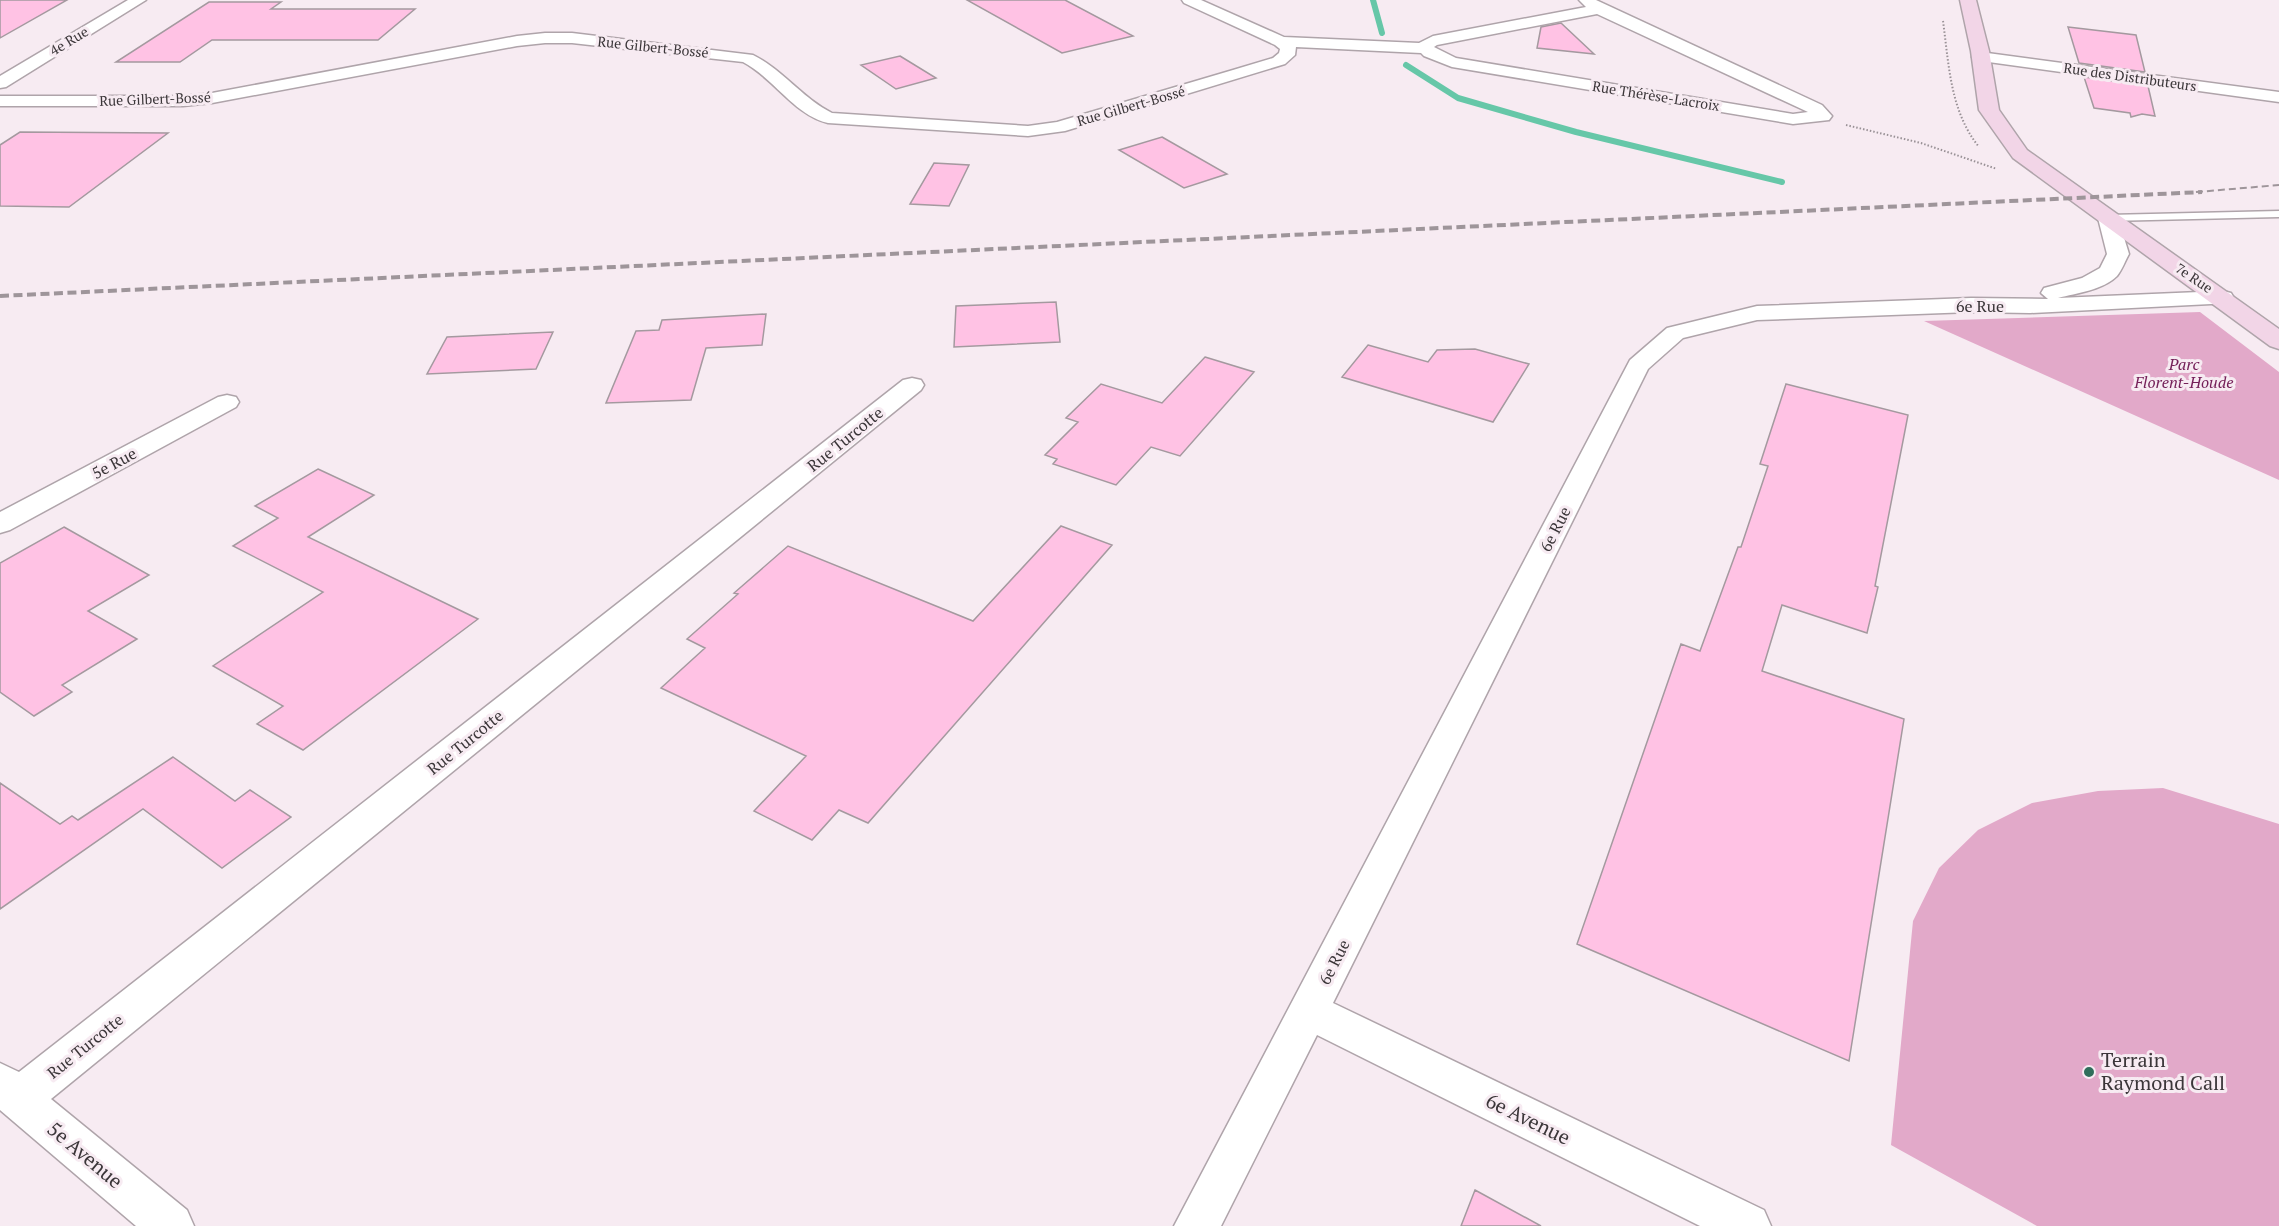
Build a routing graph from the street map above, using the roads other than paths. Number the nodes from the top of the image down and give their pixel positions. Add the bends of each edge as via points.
1 (139, 0) edge
2 (1189, 0) edge
3 (1968, 0) edge
4 (1592, 4) edge
5 (1281, 42) junction
6 (1426, 48) junction
7 (1980, 57) junction
8 (0, 83) edge
9 (2279, 98) edge
10 (0, 101) edge
11 (2279, 214) edge
12 (2108, 218) junction
13 (2223, 298) junction
14 (1971, 305) junction
15 (2279, 341) edge
16 (912, 385) dead end
17 (227, 402) dead end
18 (0, 524) edge
19 (1309, 1011) junction
20 (9, 1091) edge
21 (171, 1226) edge
22 (1197, 1226) edge
23 (1748, 1226) edge

1 - 8 street, 4e Rue
2 - 5 street
3 - 7 main road, 7e Rue
4 - 6 street via 1432,40
4 - 6 street, Rue Thérèse-Lacroix via 1816,109 1823,116 1793,118 1452,62
5 - 6 street
5 - 10 street, Rue Gilbert-Bossé via 1288,48 1287,55 1279,61 1059,127 1028,131 828,118 817,113 761,63 747,58 572,38 517,41 212,98
7 - 9 street, Rue des Distributeurs
7 - 12 main road, 7e Rue via 1989,110 2004,134 2020,154
11 - 12 lane
12 - 13 main road, 7e Rue
12 - 14 street via 2118,254 2109,272 2090,283 2058,292
13 - 14 street, 6e Rue
13 - 15 main road, 7e Rue
14 - 19 street, 6e Rue via 1757,312 1675,333 1638,365
16 - 20 street, Rue Turcotte
17 - 18 street, 5e Rue
19 - 22 street, 6e Rue
19 - 23 street, 6e Avenue
20 - 21 street, 5e Avenue

